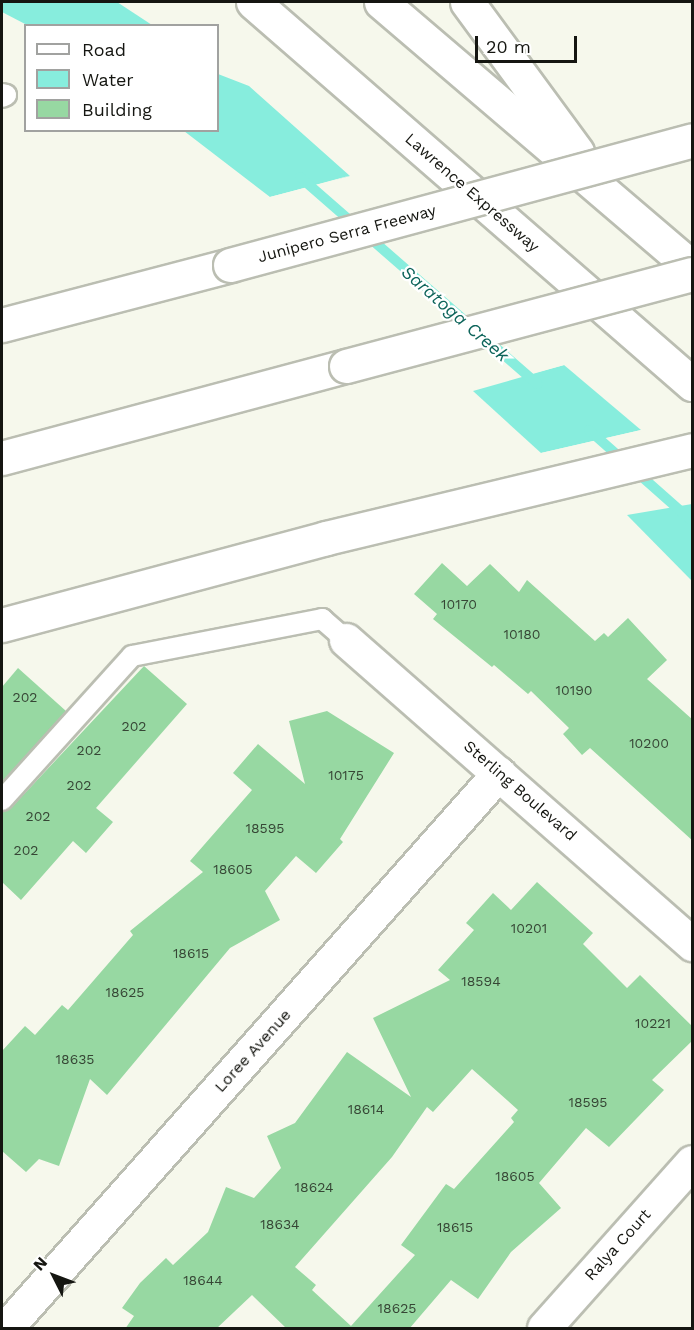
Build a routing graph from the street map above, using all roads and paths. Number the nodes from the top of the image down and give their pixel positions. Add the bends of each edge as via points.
1 (253, 2) edge
2 (381, 2) edge
3 (467, 2) edge
4 (693, 141) edge
5 (614, 202) junction
6 (693, 268) edge
7 (693, 274) edge
8 (2, 325) edge
9 (693, 384) edge
10 (2, 458) edge
11 (687, 463) edge
12 (2, 625) edge
13 (346, 640) joint
14 (499, 773) junction
15 (2, 800) edge
16 (693, 944) edge
17 (693, 1162) edge
18 (6, 1329) edge
19 (544, 1329) edge

1 - 9 main road, Lawrence Expressway
2 - 5 main road
3 - 5 main road
4 - 8 main road, Junipero Serra Freeway, bridge
5 - 6 main road
7 - 10 main road, bridge
11 - 12 main road via 639,464 571,480 326,538
13 - 14 main road, Sterling Boulevard
13 - 15 lane via 322,619 132,656
14 - 16 main road, Sterling Boulevard
14 - 18 main road, Loree Avenue
17 - 19 main road, Ralya Court

